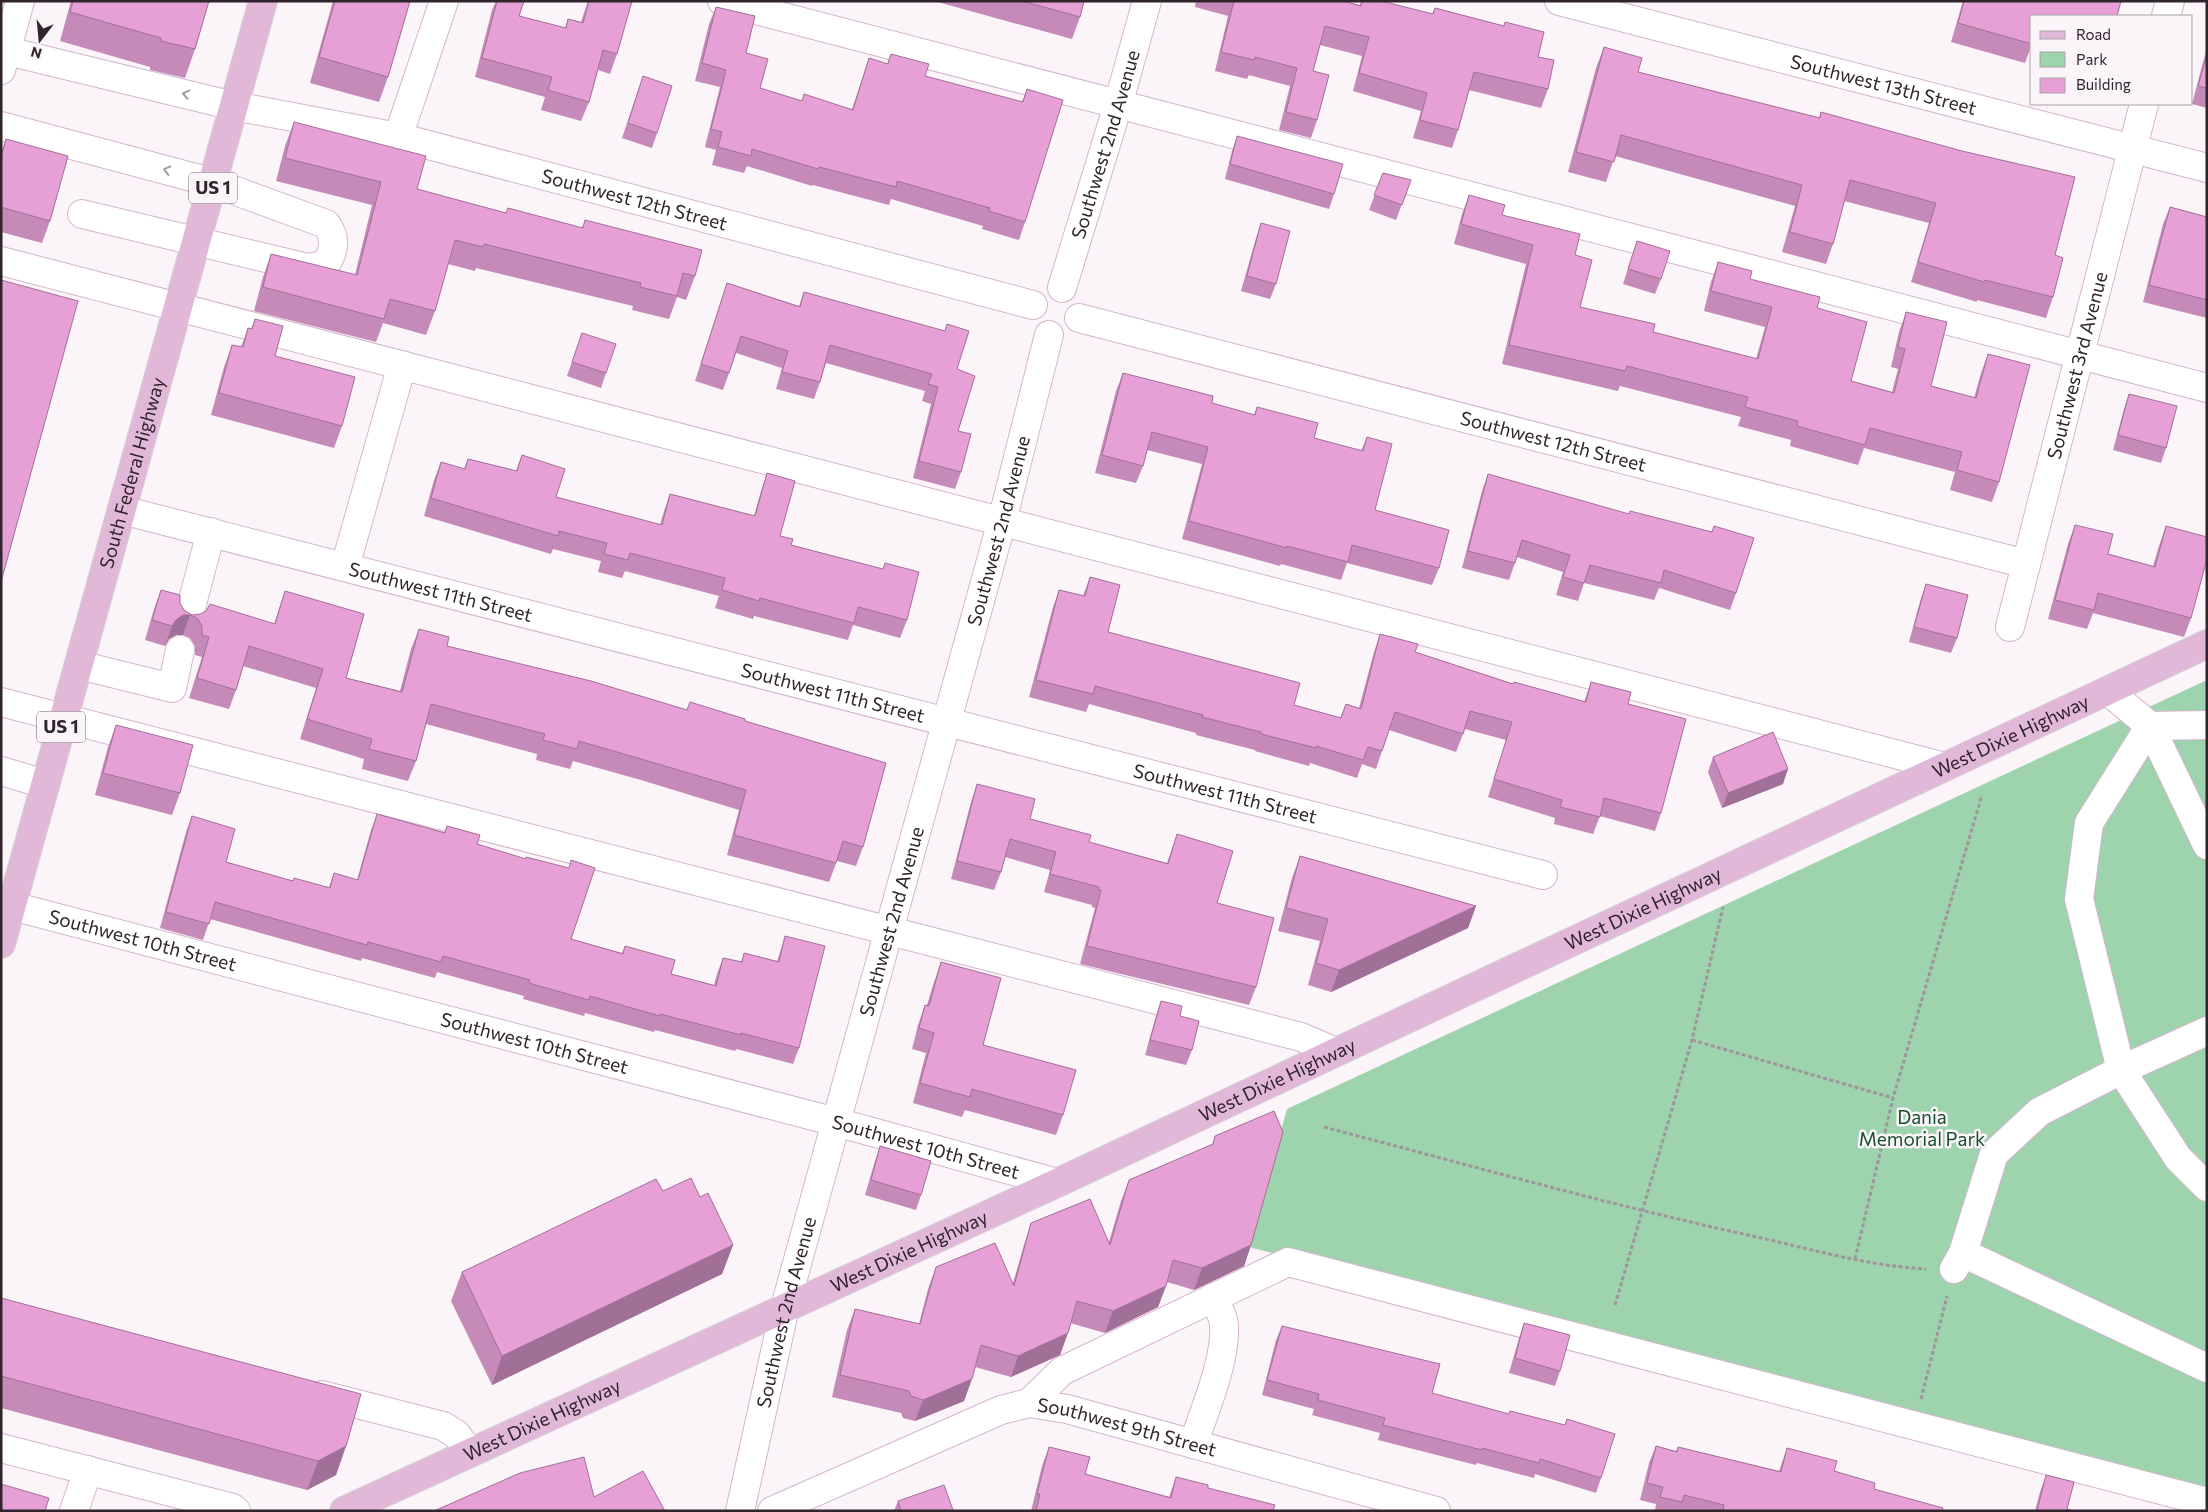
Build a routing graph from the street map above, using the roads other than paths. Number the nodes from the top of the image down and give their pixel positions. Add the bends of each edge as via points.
1 (20, 1) edge
2 (263, 1) edge
3 (444, 1) edge
4 (722, 1) edge
5 (1147, 1) edge
6 (1559, 1) edge
7 (2170, 1) edge
8 (2166, 15) edge
9 (4, 61) edge
10 (1118, 105) junction
11 (2144, 105) edge
12 (234, 106) junction
13 (1, 126) edge
14 (398, 137) junction
15 (2132, 148) junction
16 (2207, 168) edge
17 (214, 183) junction
18 (82, 214) dead end
19 (196, 243) junction
20 (1, 261) edge
21 (1062, 288) junction
22 (1033, 305) junction
23 (178, 307) junction
24 (1080, 318) junction
25 (1049, 335) junction
26 (2079, 356) junction
27 (402, 365) junction
28 (2207, 388) edge
29 (122, 510) junction
30 (1002, 521) junction
31 (211, 532) junction
32 (2026, 564) junction
33 (346, 567) junction
34 (188, 619) edge
35 (2010, 627) dead end
36 (2207, 644) edge
37 (180, 650) dead end
38 (79, 665) junction
39 (2108, 690) junction
40 (1, 702) edge
41 (64, 718) junction
42 (947, 721) junction
43 (2207, 725) edge
44 (2150, 726) junction
45 (1945, 767) junction
46 (1, 771) edge
47 (45, 784) junction
48 (2207, 845) edge
49 (1543, 875) dead end
50 (12, 906) junction
51 (889, 931) junction
52 (1, 944) edge
53 (2207, 1030) edge
54 (1336, 1052) junction
55 (2121, 1070) junction
56 (836, 1122) junction
57 (1057, 1183) junction
58 (2207, 1187) edge
59 (1212, 1298) junction
60 (785, 1307) junction
61 (2207, 1368) edge
62 (299, 1389) edge
63 (1030, 1402) junction
64 (1193, 1444) junction
65 (1, 1448) edge
66 (470, 1453) junction
67 (88, 1470) junction
68 (2207, 1502) edge
69 (381, 1503) edge
70 (74, 1511) edge
71 (236, 1511) edge
72 (344, 1511) edge
73 (740, 1511) edge
74 (772, 1511) edge
75 (1436, 1511) edge

1 - 9 street
2 - 12 main road, South Federal Highway / US 1
3 - 14 street
4 - 10 street
5 - 10 street, Southwest 2nd Avenue
6 - 15 street, Southwest 13th Street
7 - 8 street
12 -> 9 street, Southwest 12th Street
10 - 21 street, Southwest 2nd Avenue
10 - 26 street
11 - 15 street, Southwest 3rd Avenue
12 - 14 street, Southwest 12th Street
12 - 17 main road, South Federal Highway / US 1
17 -> 13 street
14 - 22 street, Southwest 12th Street
15 - 16 street, Southwest 13th Street
15 - 26 street, Southwest 3rd Avenue
17 - 19 main road, South Federal Highway / US 1
17 - 19 street via 326,224 334,240 330,258 325,265 308,268
18 - 19 street
19 - 23 main road, South Federal Highway / US 1
20 - 23 street
21 - 22 street via 1043,291
21 - 24 street via 1078,299
22 - 25 street via 1036,325
23 - 27 street
23 - 29 main road, South Federal Highway / US 1
24 - 25 street via 1073,330
24 - 32 street, Southwest 12th Street
25 - 30 street, Southwest 2nd Avenue
26 - 28 street
26 - 32 street, Southwest 3rd Avenue
27 - 30 street
27 - 33 street
29 - 31 street, Southwest 11th Street
29 - 38 main road, South Federal Highway / US 1
30 - 42 street, Southwest 2nd Avenue
30 - 45 street
31 - 33 street, Southwest 11th Street
31 - 34 street
32 - 35 street, Southwest 3rd Avenue
33 - 42 street, Southwest 11th Street
36 - 39 main road, West Dixie Highway
37 - 38 street via 172,688
38 - 41 main road, South Federal Highway / US 1
39 - 44 street
39 - 45 main road, West Dixie Highway
40 - 41 street
41 - 47 main road, South Federal Highway / US 1
41 - 51 street
42 - 49 street, Southwest 11th Street
42 - 51 street, Southwest 2nd Avenue
43 - 44 street
44 - 48 street
44 - 55 street via 2089,823 2079,899
45 - 54 main road, West Dixie Highway
46 - 47 street
47 - 50 main road, South Federal Highway / US 1
50 - 52 main road, South Federal Highway / US 1
50 - 56 street, Southwest 10th Street
51 - 54 street via 1301,1037
51 - 56 street, Southwest 2nd Avenue
53 - 55 street
54 - 57 main road, West Dixie Highway
55 - 58 street via 2178,1158
55 - 61 street via 2039,1112 1994,1154 1959,1261
56 - 57 street, Southwest 10th Street
56 - 60 street, Southwest 2nd Avenue
57 - 60 main road, West Dixie Highway
59 - 63 street via 1062,1371
59 - 64 street via 1223,1318 1225,1340
59 - 68 street via 1288,1262
60 - 66 main road, West Dixie Highway
60 - 73 street, Southwest 2nd Avenue
62 - 66 street via 443,1426 456,1434
63 - 64 street, Southwest 9th Street
63 - 74 street, Southwest 9th Street via 1001,1410
64 - 75 street, Southwest 9th Street
65 - 67 street
66 - 69 main road, West Dixie Highway
67 - 70 street
67 - 71 street
69 - 72 main road, West Dixie Highway

